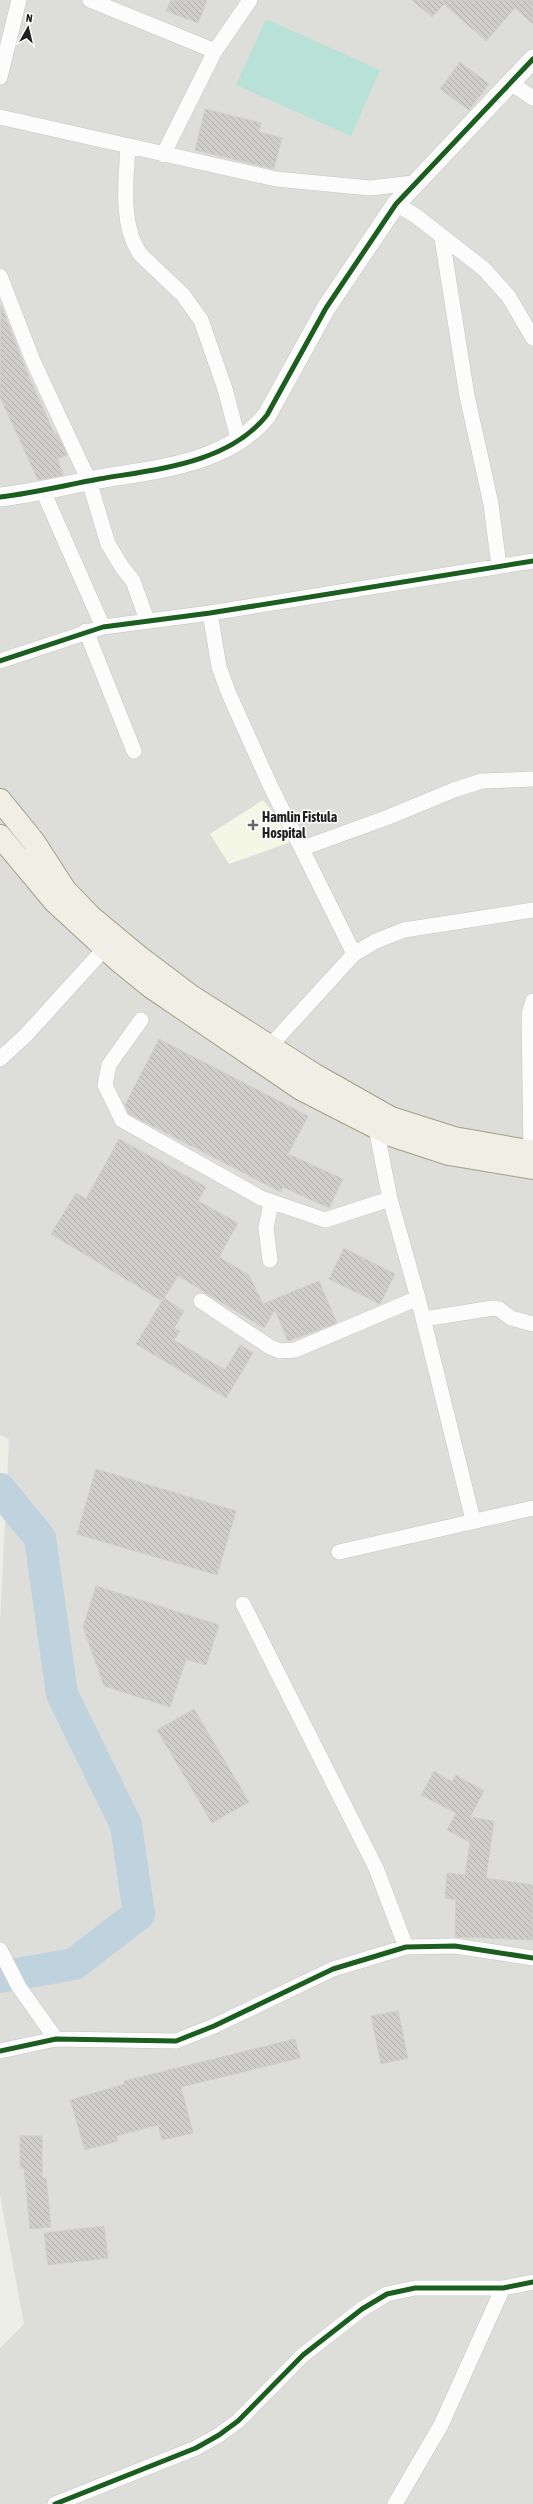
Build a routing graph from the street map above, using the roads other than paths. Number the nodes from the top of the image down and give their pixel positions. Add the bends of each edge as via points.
1 (18, 0) edge
2 (90, 0) edge
3 (250, 0) edge
4 (215, 52) junction
5 (533, 59) edge
6 (0, 77) edge
7 (511, 82) junction
8 (533, 98) edge
9 (0, 117) edge
10 (128, 147) junction
11 (163, 155) junction
12 (413, 183) junction
13 (396, 204) junction
14 (442, 238) junction
15 (0, 276) edge
16 (533, 338) edge
17 (239, 442) junction
18 (89, 481) junction
19 (43, 492) junction
20 (0, 497) edge
21 (533, 561) edge
22 (499, 566) junction
23 (210, 613) junction
24 (147, 620) junction
25 (103, 627) junction
26 (86, 631) junction
27 (0, 661) edge
28 (134, 752) dead end
29 (533, 779) edge
30 (0, 800) edge
31 (0, 836) edge
32 (303, 848) junction
33 (533, 910) edge
34 (105, 948) junction
35 (354, 954) junction
36 (533, 1000) edge
37 (141, 1020) dead end
38 (270, 1046) junction
39 (0, 1059) edge
40 (376, 1128) junction
41 (532, 1157) edge
42 (390, 1200) junction
43 (271, 1202) junction
44 (270, 1260) dead end
45 (418, 1298) junction
46 (201, 1301) dead end
47 (424, 1319) junction
48 (533, 1324) edge
49 (533, 1508) edge
50 (473, 1520) junction
51 (339, 1552) dead end
52 (243, 1604) dead end
53 (406, 1947) junction
54 (1, 1952) edge
55 (533, 1958) edge
56 (56, 2039) junction
57 (0, 2051) edge
58 (533, 2282) edge
59 (503, 2288) junction
60 (55, 2504) edge
61 (395, 2504) edge

1 - 6 street
2 - 4 street
3 - 4 street
4 - 11 street
5 - 7 street
7 - 8 street
7 - 12 street
9 - 10 street
10 - 11 street
10 - 17 street via 126,194 134,246 183,295 201,320 225,389
11 - 12 street via 276,179 370,188
12 - 13 street
13 - 14 street via 416,216
13 - 17 street via 326,308 268,415 255,430
14 - 16 street via 458,247 509,297
14 - 22 street via 467,396 491,504
15 - 18 street via 33,361
17 - 18 street via 178,465
18 - 19 street
18 - 24 street via 108,544 133,581
19 - 20 street
19 - 25 street
21 - 22 street
22 - 23 street
23 - 24 street
23 - 32 street via 219,667 229,694 270,785
24 - 25 street
25 - 26 street
26 - 27 street
26 - 28 street
29 - 32 street via 482,782 454,790
30 - 38 main road via 34,842 65,890 91,917 191,996
31 - 34 main road via 55,902
32 - 35 street
33 - 35 street via 404,930 376,941
34 - 39 street via 26,1035
34 - 40 main road via 151,987 301,1089
35 - 38 street
36 - 41 street via 529,1014
37 - 43 street via 109,1064 105,1085 122,1120 200,1166
38 - 41 main road via 362,1103 392,1118 454,1138
40 - 41 main road via 449,1154
40 - 42 street
42 - 43 street via 325,1220
42 - 45 street
43 - 44 street via 266,1228
45 - 46 street via 295,1350 280,1351
45 - 47 street
47 - 48 street via 493,1308 499,1309 511,1318
47 - 50 street
49 - 50 street
50 - 51 street
52 - 53 street via 376,1868
53 - 55 street via 455,1946
53 - 56 street via 332,1969 176,2042
54 - 56 street via 19,1987
56 - 57 street
58 - 59 street
59 - 60 street via 415,2288 387,2294 362,2309 303,2354 238,2421 219,2435 196,2448
59 - 61 street via 441,2425

